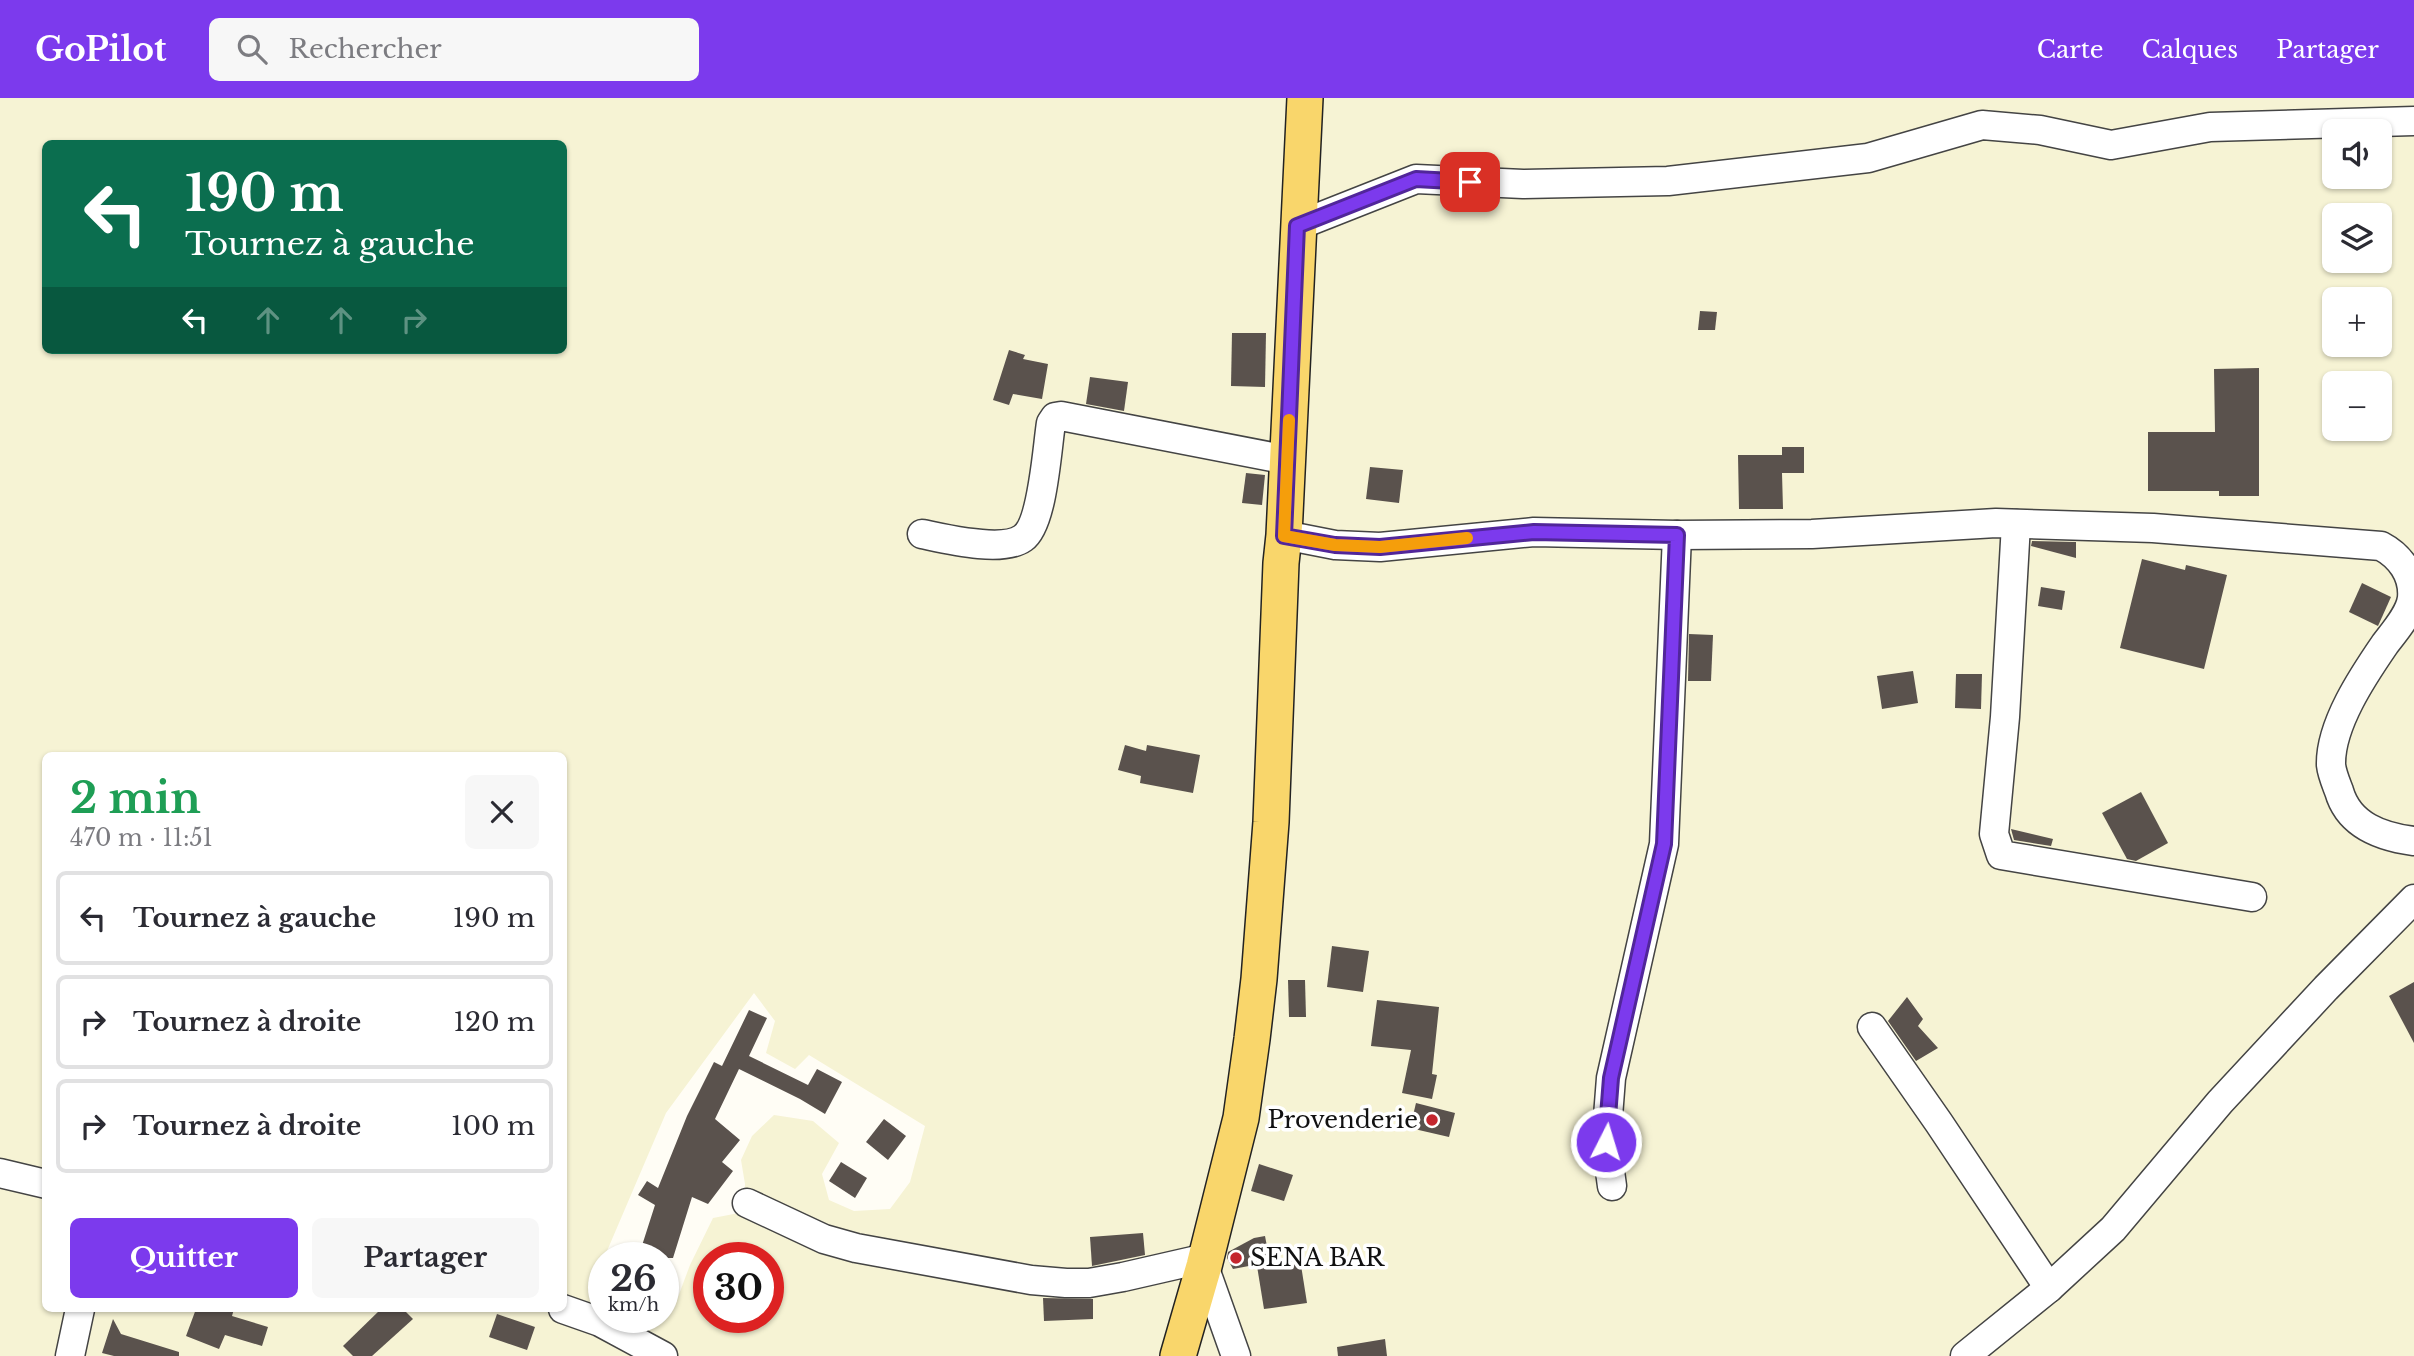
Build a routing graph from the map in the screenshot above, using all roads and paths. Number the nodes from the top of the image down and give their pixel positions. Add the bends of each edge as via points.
1 (1305, 98) edge
2 (2414, 121) edge
3 (1297, 226) junction
4 (1287, 460) junction
5 (2016, 524) junction
6 (922, 534) dead end
7 (1677, 535) junction
8 (1284, 536) junction
9 (2414, 841) edge
10 (2252, 897) dead end
11 (2414, 900) edge
12 (1872, 1027) dead end
13 (0, 1172) edge
14 (42, 1183) edge
15 (1612, 1186) dead end
16 (747, 1203) dead end
17 (1205, 1262) junction
18 (2049, 1288) junction
19 (567, 1310) edge
20 (79, 1312) edge
21 (70, 1356) edge
22 (663, 1356) edge
23 (1178, 1356) edge
24 (1236, 1356) edge
25 (1965, 1356) edge

1 - 3 main road
2 - 3 street via 2210,127 2110,145 2040,130 1982,125 1868,158 1668,181 1523,184 1416,179
3 - 4 main road
4 - 6 street via 1055,417 1032,529 1023,539 990,545
4 - 8 main road
5 - 7 street
5 - 9 street via 2234,534 2381,546 2395,554 2412,585 2412,600 2337,727 2331,766 2341,799 2360,825 2390,838
5 - 10 street via 1994,834 2001,855
7 - 8 street via 1534,532 1380,547
7 - 15 street via 1664,844 1611,1078 1606,1142
8 - 17 main road via 1259,979 1241,1118
11 - 18 street via 2220,1102 2113,1229
12 - 18 street
13 - 14 street
16 - 17 street via 845,1245 1031,1280 1089,1283
17 - 23 main road
17 - 24 street
18 - 25 street
19 - 22 street via 600,1322
20 - 21 street

